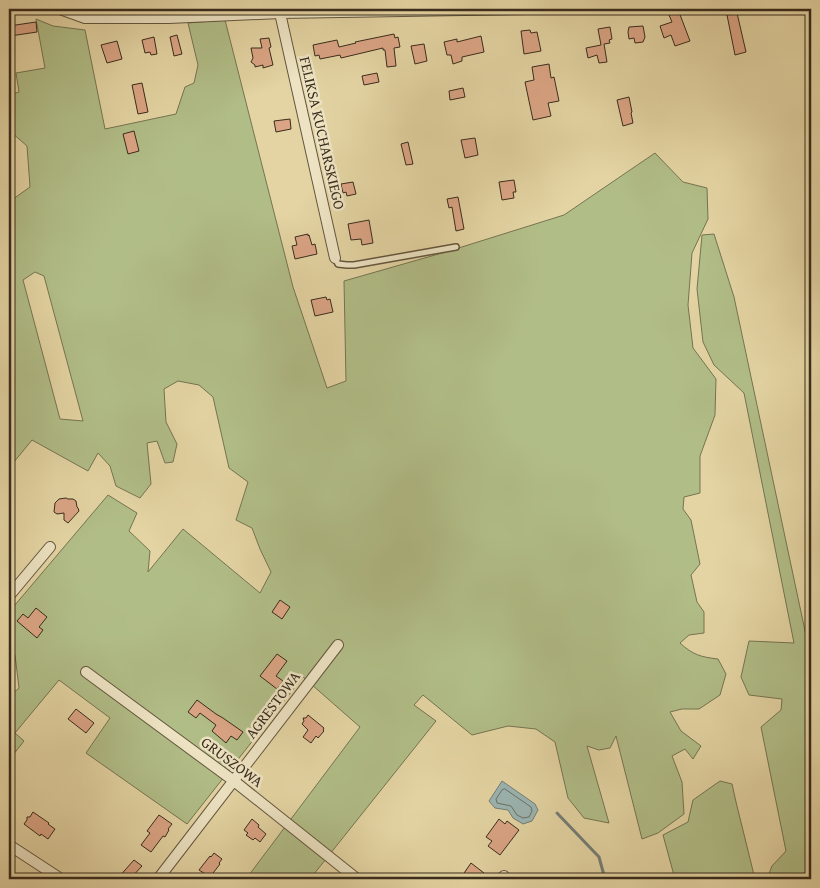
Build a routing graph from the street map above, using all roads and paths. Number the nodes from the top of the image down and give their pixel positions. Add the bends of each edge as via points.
1 (60, 9) edge
2 (527, 9) edge
3 (280, 14) junction
4 (456, 247) dead end
5 (335, 258) joint
6 (50, 547) dead end
7 (9, 596) edge
8 (338, 644) dead end
9 (86, 672) dead end
10 (234, 781) junction
11 (9, 844) edge
12 (61, 879) edge
13 (158, 879) edge
14 (357, 879) edge

1 - 3 street via 85,18
2 - 3 street
3 - 5 street, FELIKSA KUCHARSKIEGO
4 - 5 lane via 354,265 338,264
6 - 7 street
8 - 10 street, AGRESTOWA
9 - 10 street, GRUSZOWA
10 - 13 street, AGRESTOWA
10 - 14 street, GRUSZOWA
11 - 12 street

